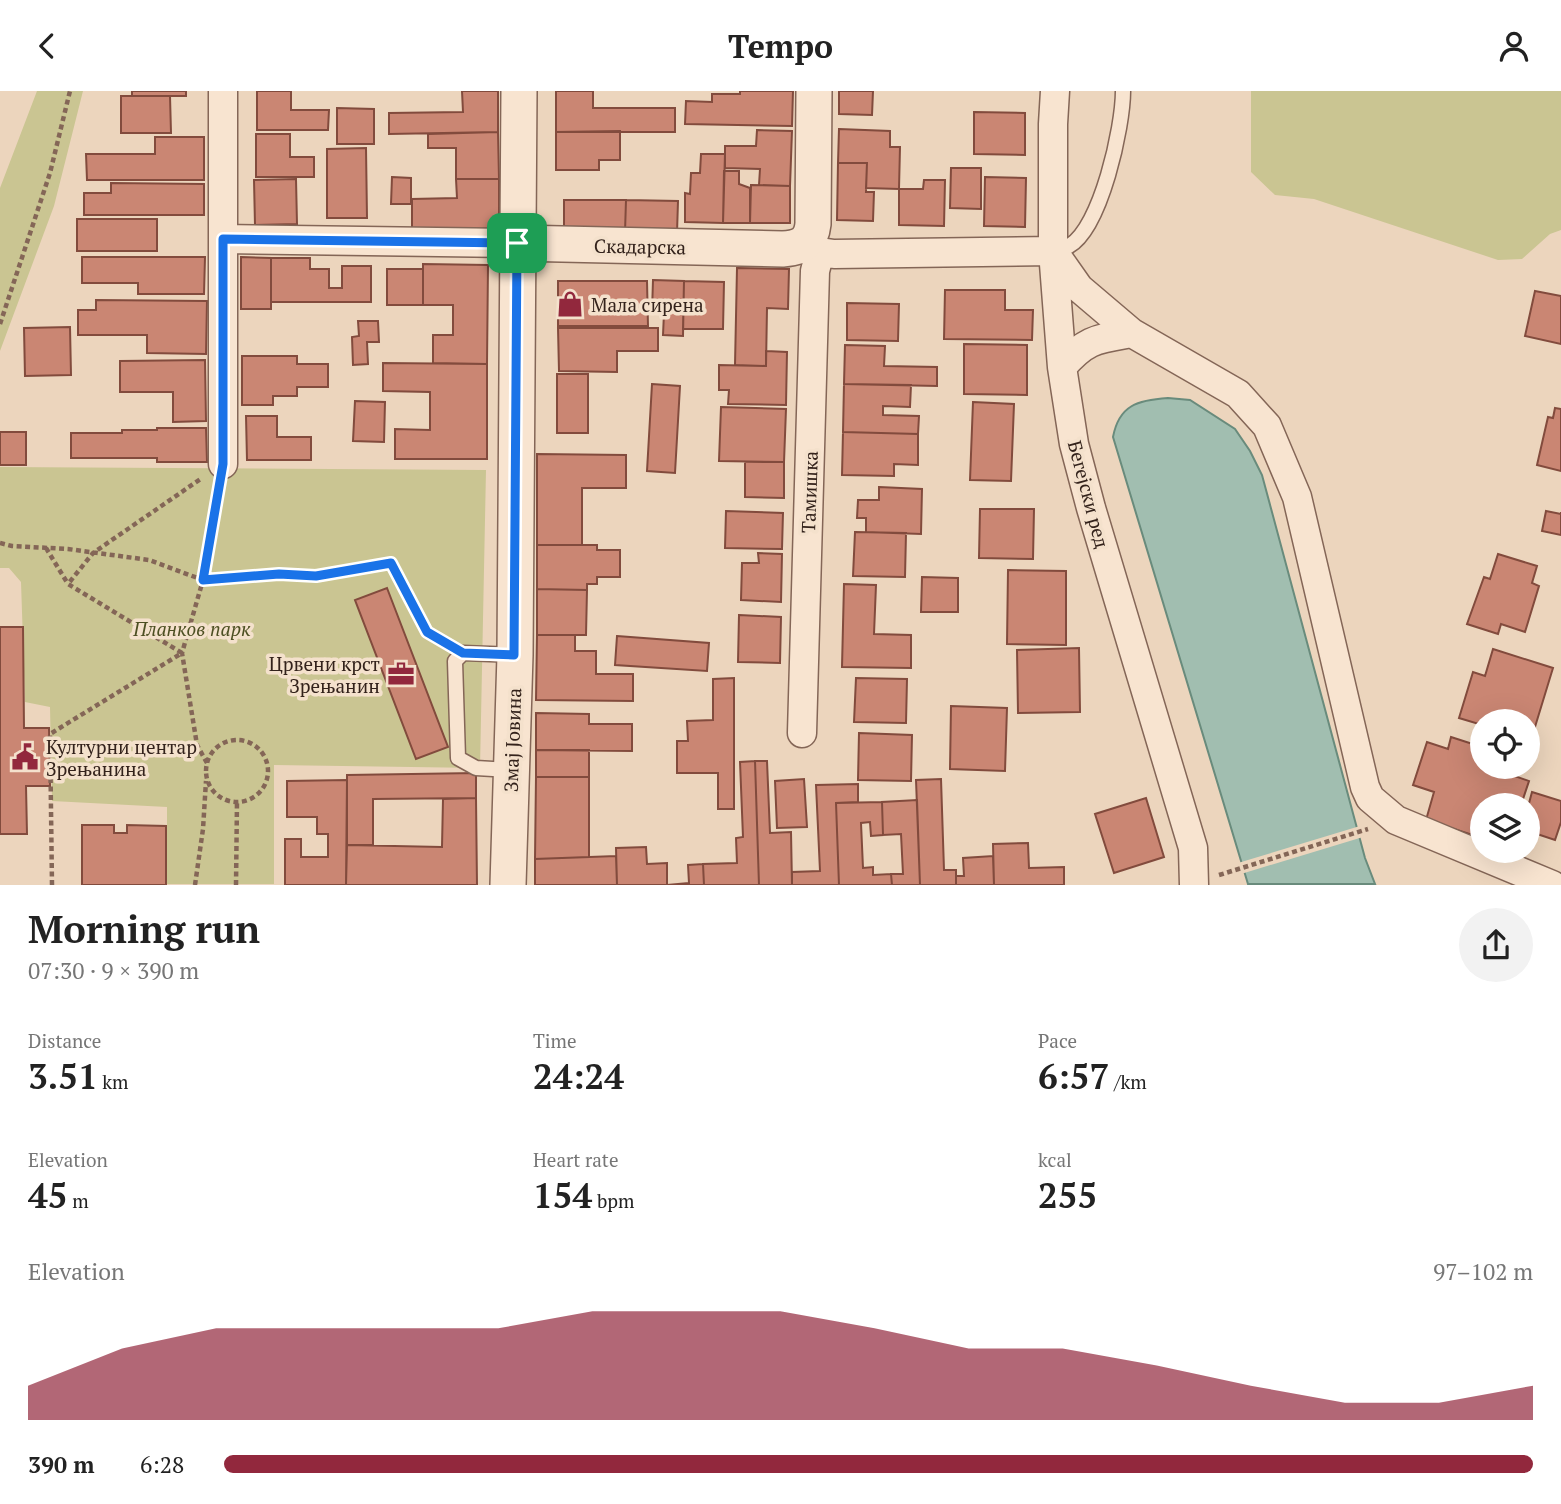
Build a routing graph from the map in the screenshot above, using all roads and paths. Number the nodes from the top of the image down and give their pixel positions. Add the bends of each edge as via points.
1 (70, 91) edge
2 (223, 91) edge
3 (519, 91) edge
4 (814, 91) edge
5 (1055, 91) edge
6 (1124, 91) edge
7 (223, 239) junction
8 (517, 243) junction
9 (813, 248) junction
10 (1053, 251) junction
11 (0, 324) edge
12 (1132, 333) junction
13 (1062, 367) junction
14 (223, 464) junction
15 (0, 543) edge
16 (46, 548) junction
17 (93, 553) junction
18 (203, 580) junction
19 (68, 584) junction
20 (182, 653) junction
21 (463, 653) junction
22 (514, 655) junction
23 (802, 733) dead end
24 (207, 763) junction
25 (511, 769) junction
26 (206, 773) junction
27 (237, 801) junction
28 (1387, 823) junction
29 (1203, 881) edge
30 (52, 884) edge
31 (195, 884) edge
32 (236, 884) edge
33 (508, 884) edge
34 (1552, 884) edge

1 - 11 path via 50,173
2 - 7 street
3 - 8 street, Змај Јовина
4 - 9 street, Тамишка
5 - 10 street, Бегејски ред
6 - 10 lane via 1112,163 1090,222 1070,246
7 - 8 street, Скадарска
7 - 14 street
8 - 9 street, Скадарска
8 - 22 street, Змај Јовина
9 - 10 street, Скадарска
9 - 23 street, Тамишка
10 - 12 street via 1079,288
10 - 13 street, Бегејски ред
12 - 13 street via 1099,338 1079,348
12 - 28 street via 1238,394 1268,426 1297,497 1365,787
13 - 29 street, Бегејски ред via 1074,444 1091,508
14 - 17 path
14 - 18 path
15 - 16 path
16 - 17 path
16 - 19 path
17 - 18 path via 149,560
17 - 19 path
18 - 20 path
18 - 21 path via 316,576 391,563 427,632
19 - 20 path
20 - 24 path via 197,745
20 - 30 path via 50,734
21 - 22 lane
21 - 25 lane via 455,661 458,758 476,768
22 - 25 street, Змај Јовина
24 - 26 path
24 - 27 path via 218,746 237,739 248,741 264,754 265,785 251,799
25 - 33 street, Змај Јовина
26 - 27 path via 214,791
26 - 31 path
27 - 32 path
28 - 29 path
28 - 34 street

